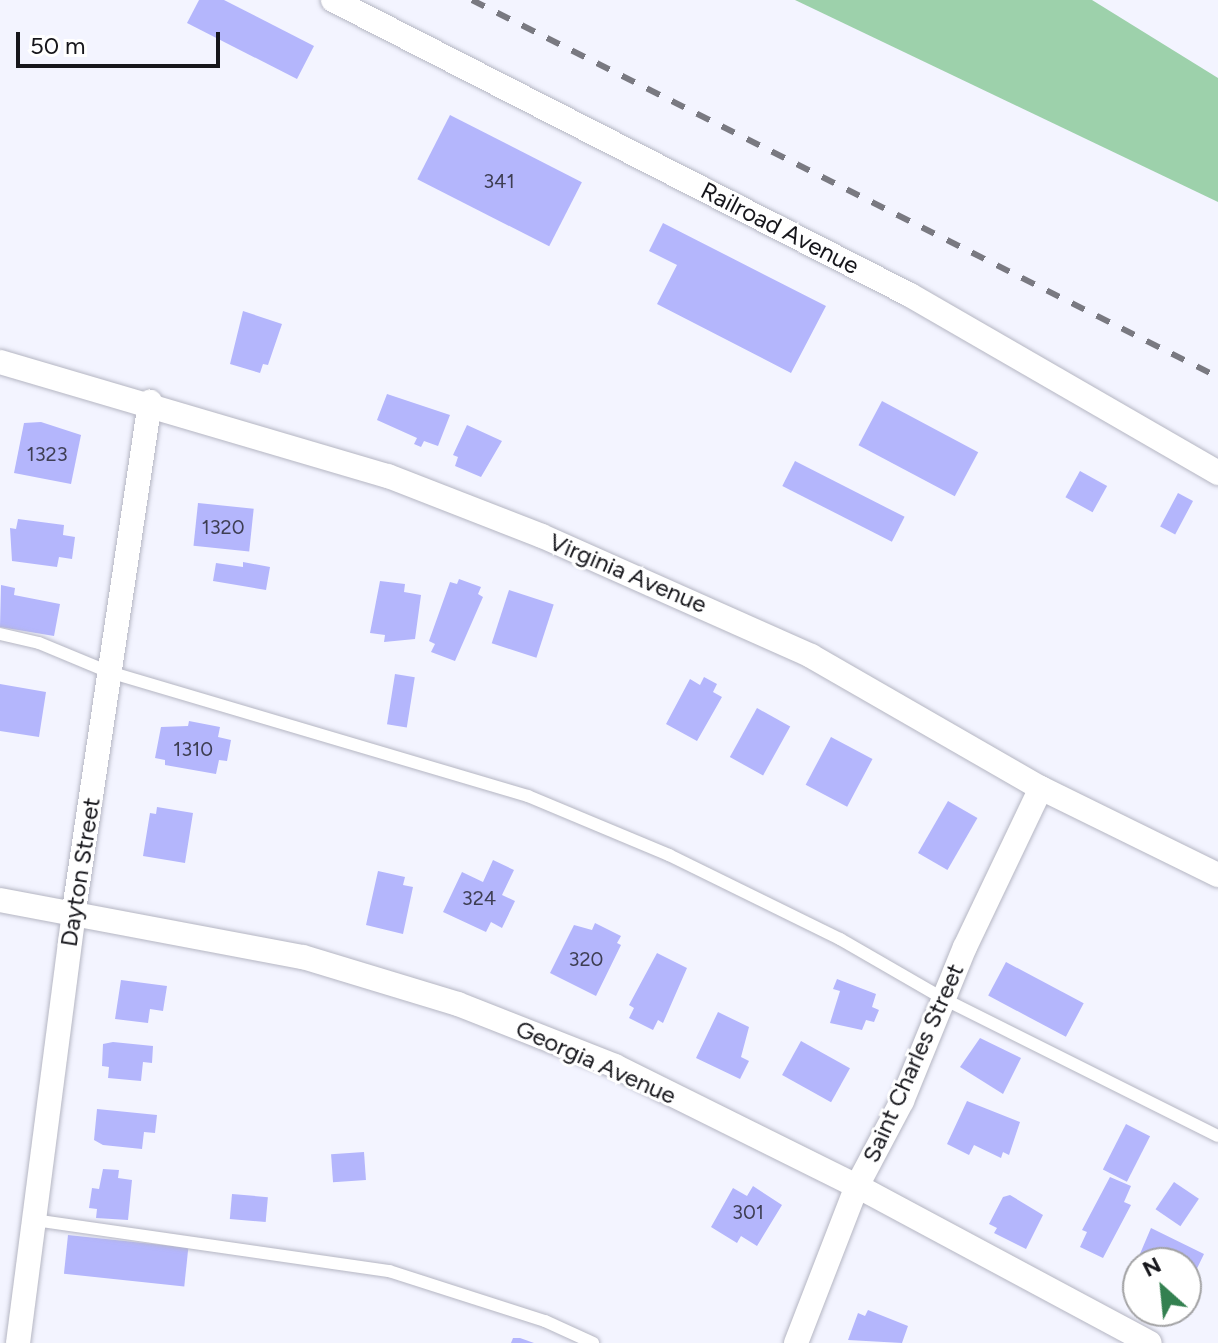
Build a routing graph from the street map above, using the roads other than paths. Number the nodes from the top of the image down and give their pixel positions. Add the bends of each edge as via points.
1 (333, 0) edge
2 (0, 362) edge
3 (150, 402) junction
4 (1218, 473) edge
5 (0, 634) edge
6 (109, 672) junction
7 (1041, 788) junction
8 (1218, 875) edge
9 (0, 900) edge
10 (74, 910) junction
11 (944, 999) junction
12 (1218, 1136) edge
13 (857, 1186) junction
14 (34, 1220) junction
15 (18, 1343) edge
16 (593, 1343) edge
17 (796, 1343) edge
18 (1150, 1343) edge

1 - 4 street, Railroad Avenue via 910,295
2 - 3 street, Virginia Avenue
3 - 6 street, Dayton Street
3 - 7 street, Virginia Avenue via 388,476 693,600 824,663
5 - 6 lane via 39,643
6 - 10 street, Dayton Street
6 - 11 lane via 528,796 740,890
7 - 8 street, Virginia Avenue
7 - 11 street, Saint Charles Street
9 - 10 street, Georgia Avenue
10 - 13 street, Georgia Avenue via 303,957 458,1004 615,1066
10 - 14 street, Dayton Street
11 - 12 lane
11 - 13 street, Saint Charles Street via 902,1101
13 - 17 street, Saint Charles Street
13 - 18 street, Georgia Avenue
14 - 15 street, Dayton Street
14 - 16 lane via 389,1271 545,1321

